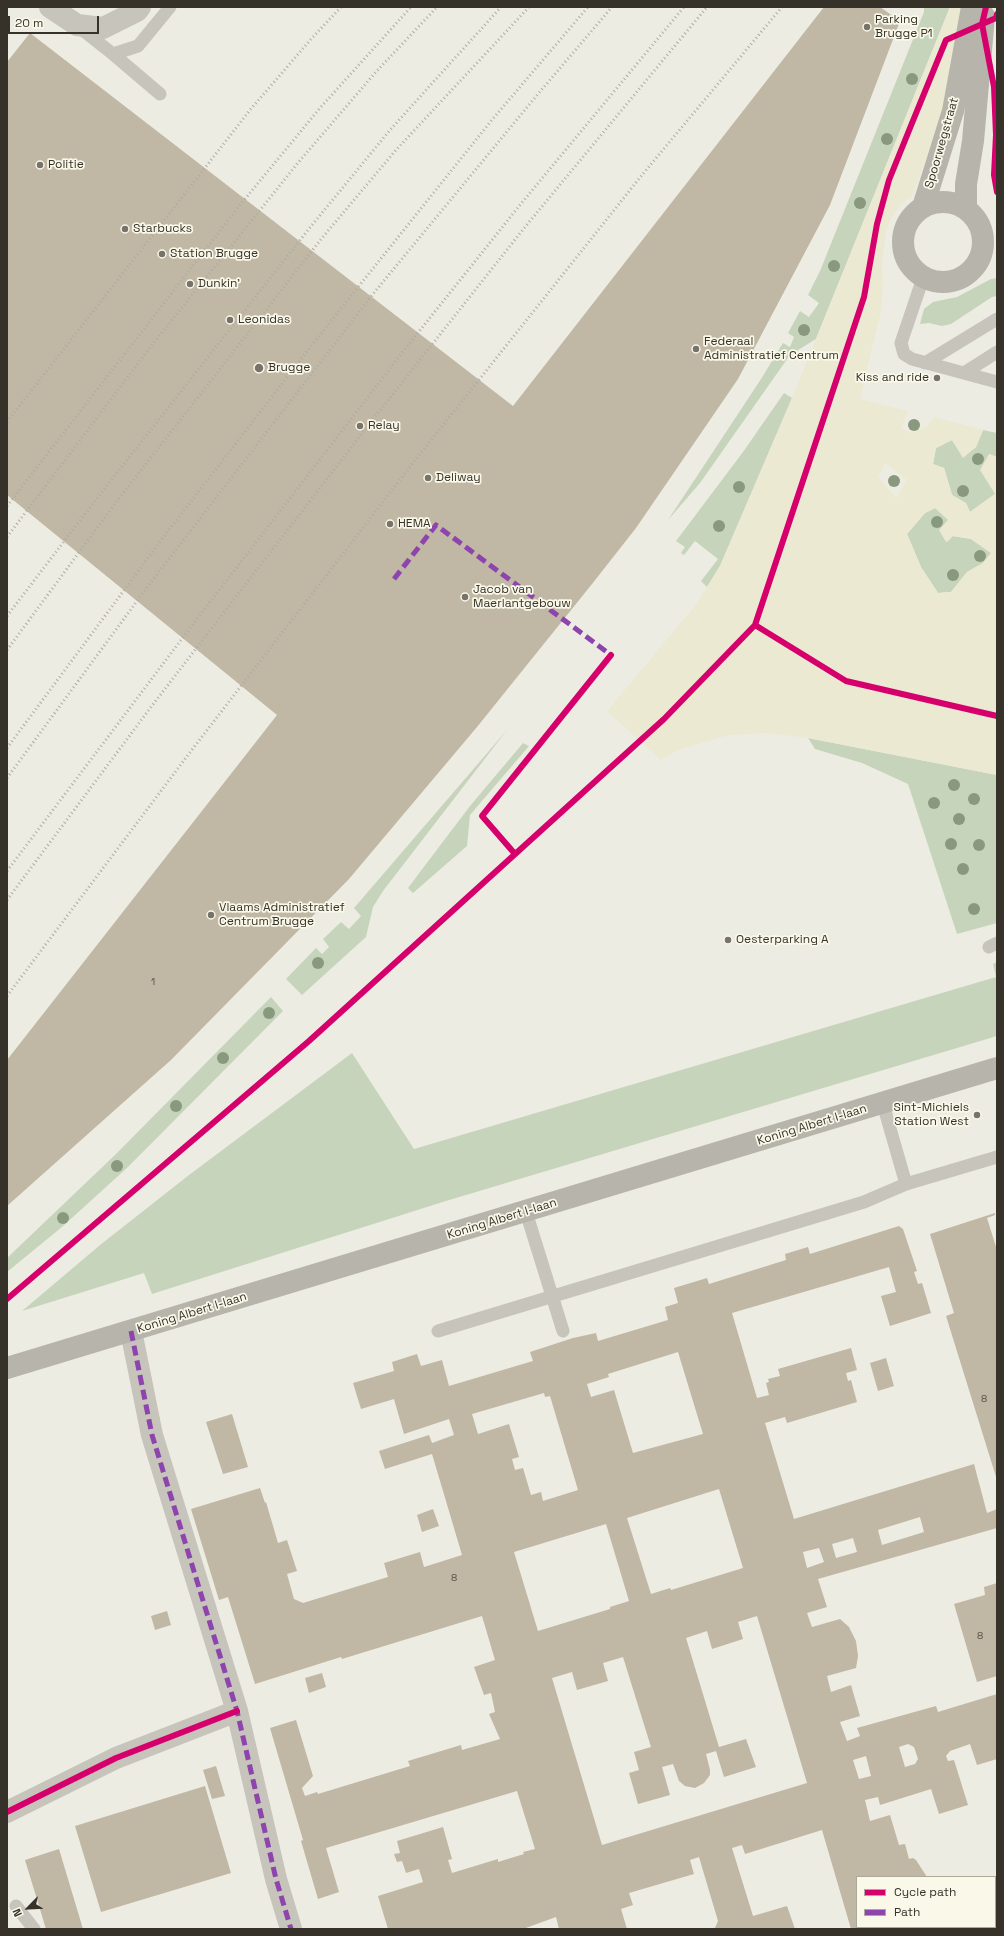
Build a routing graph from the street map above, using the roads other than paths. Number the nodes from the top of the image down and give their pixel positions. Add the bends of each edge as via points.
1 (50, 7) edge
2 (140, 7) edge
3 (170, 7) edge
4 (972, 7) edge
5 (986, 7) edge
6 (77, 26) junction
7 (114, 54) junction
8 (160, 94) dead end
9 (923, 207) junction
10 (966, 209) junction
11 (990, 251) edge
12 (923, 278) junction
13 (997, 319) edge
14 (997, 352) edge
15 (925, 362) junction
16 (964, 373) junction
17 (997, 382) edge
18 (997, 1068) edge
19 (883, 1104) junction
20 (997, 1157) edge
21 (906, 1184) junction
22 (526, 1212) junction
23 (552, 1296) junction
24 (438, 1330) dead end
25 (131, 1331) junction
26 (563, 1331) dead end
27 (33, 1361) junction
28 (7, 1368) edge
29 (7, 1381) edge
30 (237, 1711) junction
31 (7, 1812) edge
32 (16, 1906) dead end
33 (34, 1929) edge
34 (291, 1929) edge

1 - 6 street
2 - 6 street via 103,28
3 - 7 lane via 138,46
4 - 9 main road, Spoorwegstraat via 953,111
5 - 10 main road, Spoorwegstraat via 982,24 973,141 966,184
6 - 7 lane
7 - 8 lane
9 - 10 main road, Spoorwegstraat via 938,202 953,203
9 - 12 main road, Spoorwegstraat via 911,218 903,234 903,251 910,266
10 - 11 main road via 977,220
11 - 12 main road via 961,279 942,283
12 - 15 lane via 901,343 904,354
13 - 15 lane
14 - 16 lane
15 - 16 lane
16 - 17 lane
18 - 19 main road, Koning Albert I-laan
19 - 21 lane
19 - 22 main road, Koning Albert I-laan
20 - 21 lane
21 - 23 lane via 864,1202
22 - 23 lane
22 - 25 main road, Koning Albert I-laan
23 - 24 lane
23 - 26 lane
25 - 27 main road, Koning Albert I-laan
25 - 30 street via 152,1434
27 - 28 main road, Koning Albert I-laan
27 - 29 main road
30 - 31 street via 116,1758
30 - 34 street via 276,1879
32 - 33 lane

